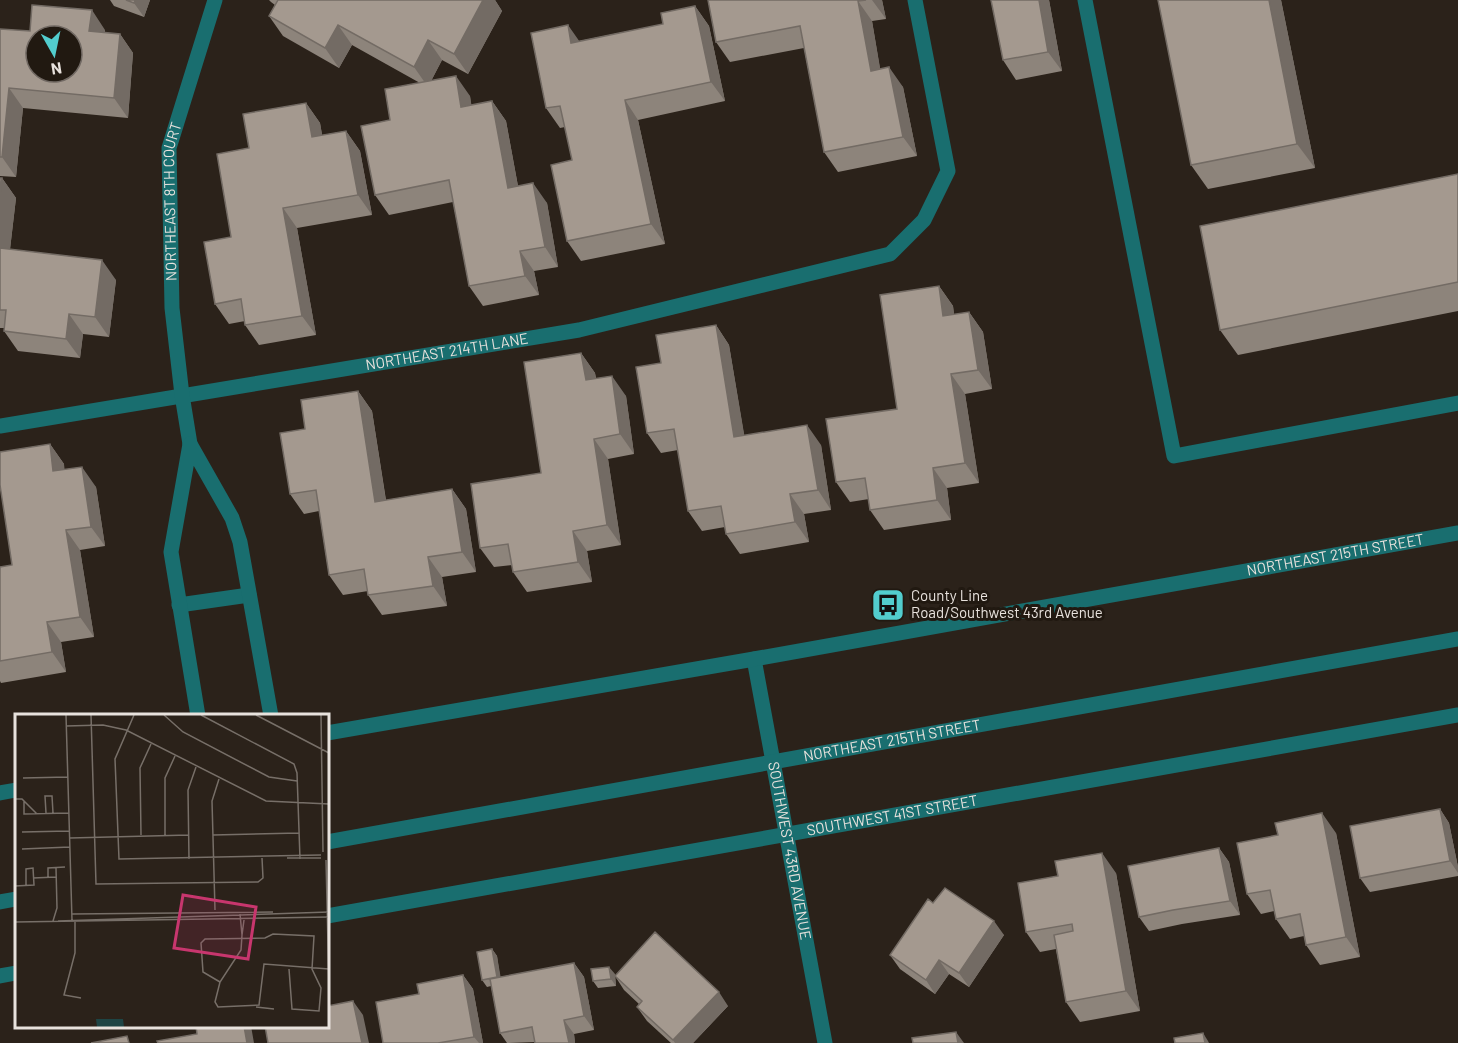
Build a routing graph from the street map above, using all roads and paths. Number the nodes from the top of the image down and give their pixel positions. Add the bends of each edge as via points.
1 (215, 0) edge
2 (915, 0) edge
3 (1085, 0) edge
4 (182, 395) junction
5 (1458, 403) edge
6 (0, 426) edge
7 (190, 444) junction
8 (1458, 533) edge
9 (249, 595) junction
10 (179, 605) junction
11 (1458, 639) edge
12 (754, 659) junction
13 (198, 714) edge
14 (272, 714) edge
15 (1458, 715) edge
16 (328, 734) edge
17 (774, 763) junction
18 (15, 789) edge
19 (0, 793) edge
20 (786, 834) junction
21 (328, 842) edge
22 (15, 899) edge
23 (0, 902) edge
24 (328, 916) edge
25 (15, 973) edge
26 (0, 976) edge
27 (825, 1043) edge

1 - 4 street, NORTHEAST 8TH COURT via 169,148 172,308
2 - 4 street, NORTHEAST 214TH LANE via 948,171 924,220 890,254 579,330
3 - 5 street via 1174,456
4 - 6 street, NORTHEAST 214TH LANE
4 - 7 street, NORTHEAST 8TH COURT
7 - 9 street, NORTHEAST 8TH COURT via 232,518
7 - 10 street, NORTHEAST 8TH COURT via 171,552
8 - 12 street, NORTHEAST 215TH STREET
9 - 10 street
9 - 14 street, NORTHEAST 8TH COURT
10 - 13 street, NORTHEAST 8TH COURT
11 - 17 street, NORTHEAST 215TH STREET
12 - 16 street, NORTHEAST 215TH STREET
12 - 17 street, SOUTHWEST 43RD AVENUE
15 - 20 street, SOUTHWEST 41ST STREET
17 - 20 street, SOUTHWEST 43RD AVENUE
17 - 21 street, NORTHEAST 215TH STREET
18 - 19 street
20 - 24 street, SOUTHWEST 41ST STREET
20 - 27 street, SOUTHWEST 43RD AVENUE
22 - 23 street
25 - 26 street

